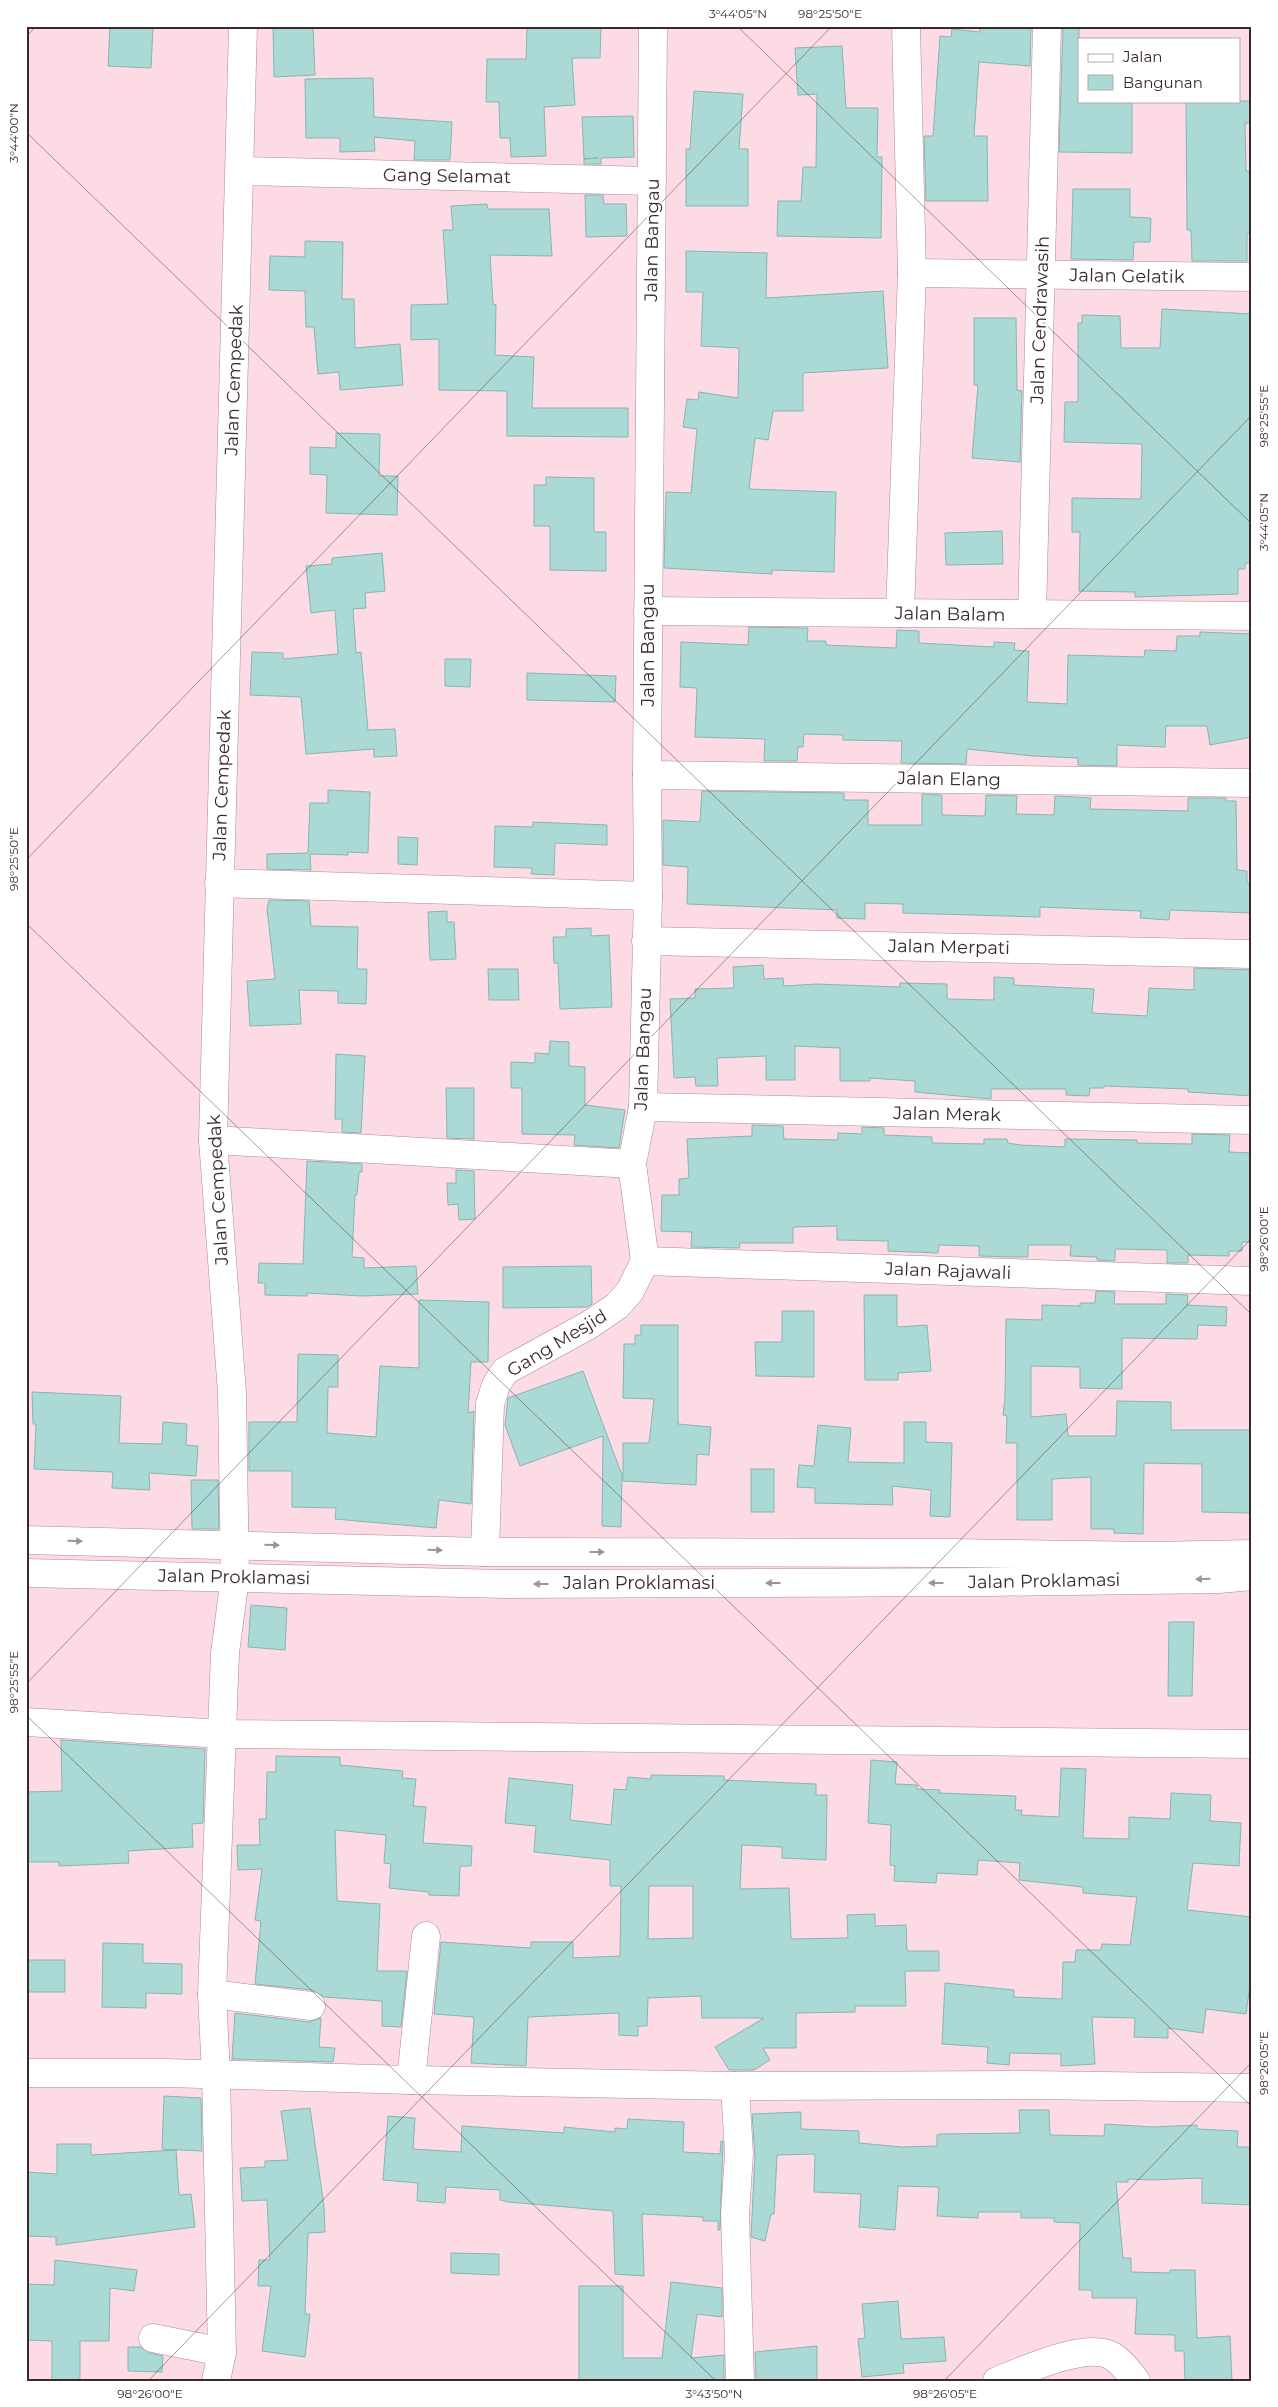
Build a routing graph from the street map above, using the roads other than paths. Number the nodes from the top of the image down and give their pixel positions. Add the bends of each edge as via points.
1 (243, 26) edge
2 (653, 26) edge
3 (906, 26) edge
4 (1047, 26) edge
5 (241, 171) junction
6 (652, 181) junction
7 (912, 273) junction
8 (1041, 275) junction
9 (1252, 277) edge
10 (648, 611) junction
11 (900, 613) junction
12 (1032, 614) junction
13 (1252, 616) edge
14 (647, 776) junction
15 (1252, 783) edge
16 (219, 883) junction
17 (648, 896) junction
18 (646, 941) junction
19 (1252, 954) edge
20 (643, 1107) junction
21 (1252, 1120) edge
22 (213, 1140) junction
23 (632, 1164) junction
24 (644, 1261) junction
25 (1252, 1281) edge
26 (26, 1540) edge
27 (233, 1544) junction
28 (486, 1552) junction
29 (1252, 1554) edge
30 (26, 1573) edge
31 (1252, 1576) edge
32 (235, 1577) junction
33 (26, 1722) edge
34 (222, 1734) junction
35 (1252, 1744) edge
36 (426, 1936) dead end
37 (212, 1994) junction
38 (311, 2006) dead end
39 (26, 2073) edge
40 (216, 2074) junction
41 (411, 2080) junction
42 (735, 2086) junction
43 (1252, 2088) edge
44 (153, 2338) dead end
45 (222, 2352) junction
46 (216, 2381) edge
47 (740, 2381) edge
48 (997, 2381) edge
49 (1136, 2381) edge

1 - 5 street, Jalan Cempedak
2 - 6 street, Jalan Bangau
3 - 7 street
4 - 8 street, Jalan Cendrawasih
5 - 6 street, Gang Selamat
5 - 16 street, Jalan Cempedak
6 - 10 street, Jalan Bangau
7 - 8 street, Jalan Gelatik
7 - 11 street
8 - 9 street, Jalan Gelatik
8 - 12 street, Jalan Cendrawasih
10 - 11 street, Jalan Balam
10 - 14 street, Jalan Bangau
11 - 12 street, Jalan Balam
12 - 13 street, Jalan Balam
14 - 15 street, Jalan Elang
14 - 17 street, Jalan Bangau
16 - 17 street
16 - 22 street, Jalan Cempedak
17 - 18 street, Jalan Bangau
18 - 19 street, Jalan Merpati
18 - 20 street, Jalan Bangau
20 - 21 street, Jalan Merak
20 - 23 street, Jalan Bangau
22 - 23 street
22 - 27 street, Jalan Cempedak via 232,1393
23 - 24 street, Jalan Bangau
24 - 25 street, Jalan Rajawali
24 - 28 street, Gang Mesjid via 630,1291 617,1306 506,1371 496,1385 490,1404
26 -> 27 street, Jalan Proklamasi
27 -> 28 street, Jalan Proklamasi
27 - 32 street, Jalan Cempedak
28 -> 29 street, Jalan Proklamasi
30 - 32 street, Jalan Proklamasi
31 -> 32 street, Jalan Proklamasi via 989,1582 516,1584
32 - 34 street, Jalan Cempedak via 225,1653
33 - 34 street
34 - 35 street
34 - 37 street, Jalan Cempedak
36 - 41 street
37 - 38 street
37 - 40 street, Jalan Cempedak
39 - 40 street
40 - 41 street
40 - 45 street, Jalan Cempedak
41 - 42 street
42 - 43 street
42 - 47 street via 739,2154 735,2214
44 - 45 street
45 - 46 street, Jalan Cempedak
48 - 49 street via 1042,2364 1094,2352 1111,2355

